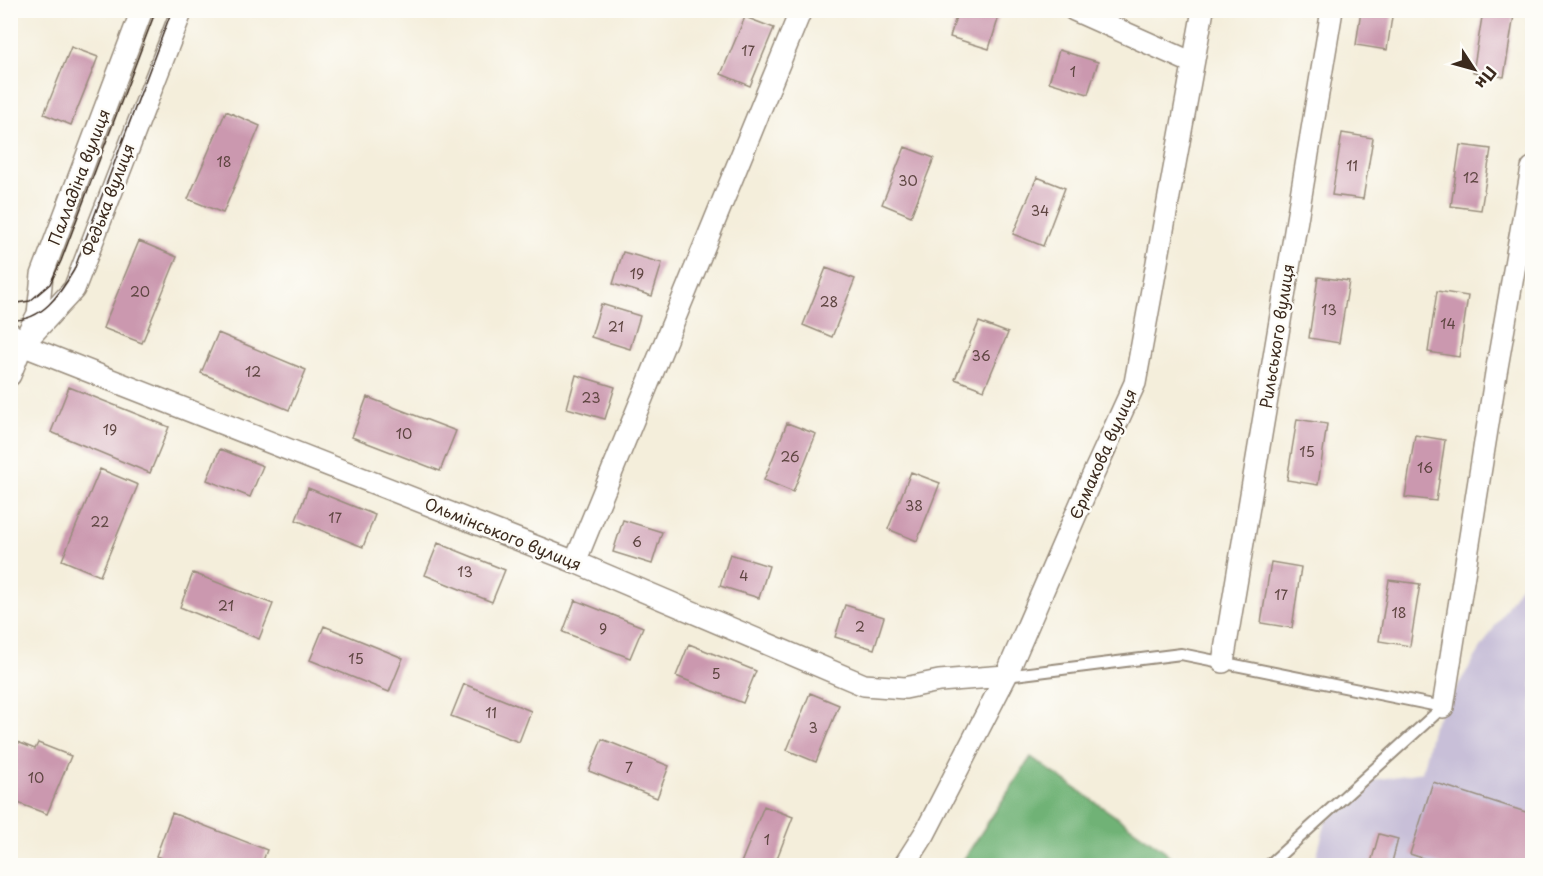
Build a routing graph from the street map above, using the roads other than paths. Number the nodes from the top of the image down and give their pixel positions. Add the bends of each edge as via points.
1 (141, 10) edge
2 (182, 10) edge
3 (801, 10) edge
4 (1074, 10) edge
5 (1203, 10) edge
6 (1332, 10) edge
7 (1194, 63) junction
8 (1533, 168) edge
9 (16, 339) edge
10 (10, 375) edge
11 (575, 562) junction
12 (1223, 662) junction
13 (1005, 676) junction
14 (1443, 707) junction
15 (904, 866) edge
16 (1268, 866) edge

1 - 9 street, Палладіна вулиця via 42,275 38,314
2 - 9 street, Федька вулиця via 74,289
3 - 11 street
4 - 7 street
5 - 7 street, Єрмакова вулиця
6 - 12 street, Рильського вулиця
7 - 13 street, Єрмакова вулиця via 1135,383
8 - 14 street
9 - 10 street, Федька вулиця
9 - 11 street, Ольмінського вулиця
11 - 13 street, Ольмінського вулиця via 864,685 905,688
12 - 13 lane via 1181,654
12 - 14 lane
13 - 15 street, Єрмакова вулиця via 925,833
14 - 16 lane

